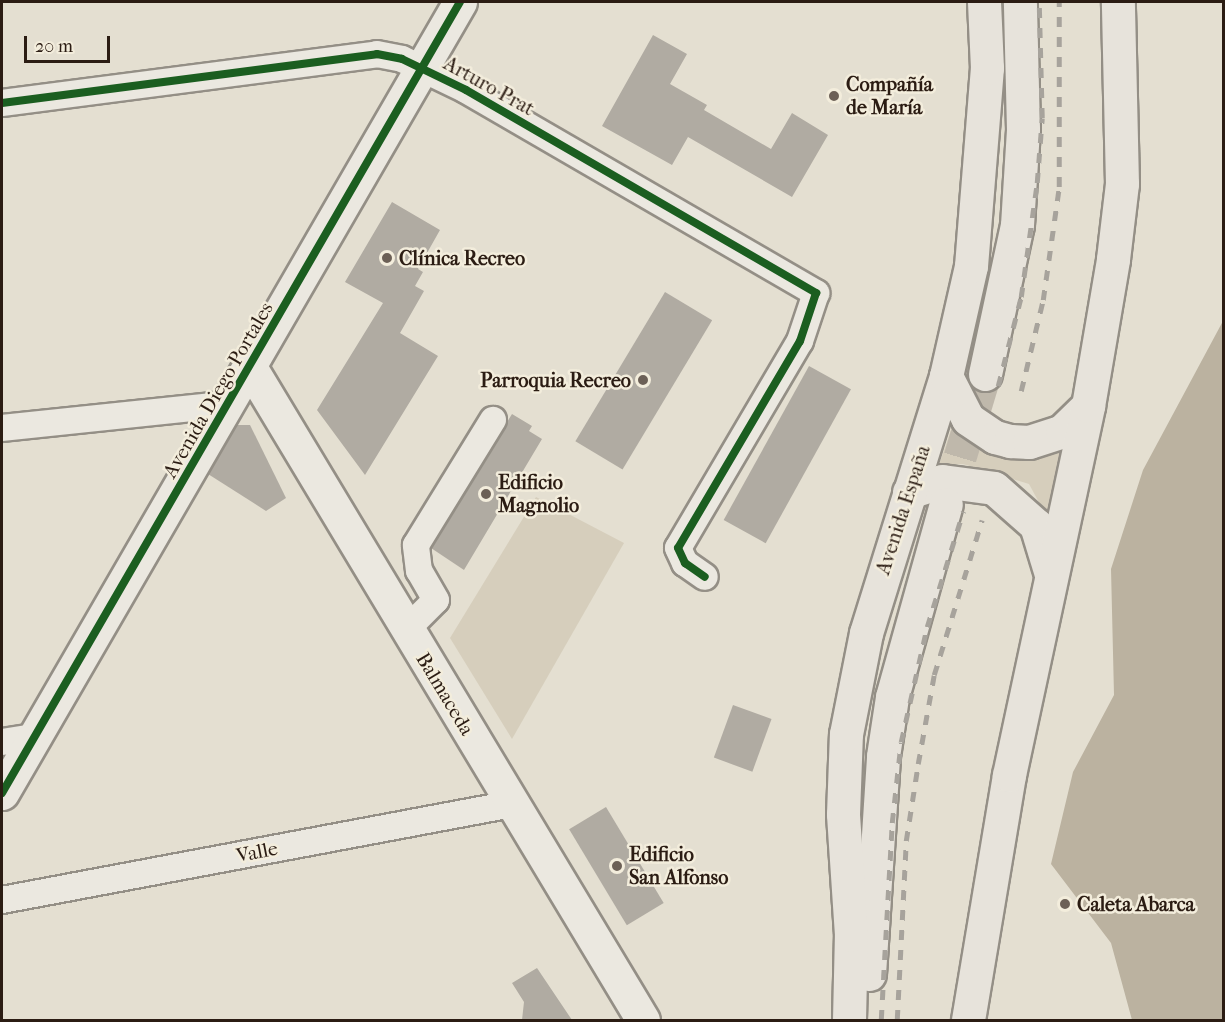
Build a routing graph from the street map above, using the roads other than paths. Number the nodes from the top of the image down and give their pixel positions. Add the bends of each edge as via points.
1 (460, 2) edge
2 (984, 2) edge
3 (1020, 2) edge
4 (1118, 2) edge
5 (423, 68) junction
6 (2, 103) edge
7 (250, 367) junction
8 (985, 374) tunnel mouth
9 (946, 376) junction
10 (228, 404) junction
11 (1088, 406) junction
12 (493, 420) dead end
13 (2, 428) edge
14 (909, 492) junction
15 (946, 504) tunnel mouth
16 (705, 577) dead end
17 (1051, 578) junction
18 (406, 630) junction
19 (35, 737) junction
20 (2, 742) edge
21 (2, 793) edge
22 (512, 804) junction
23 (2, 900) edge
24 (643, 1020) edge
25 (849, 1020) edge
26 (862, 1020) edge
27 (969, 1020) edge

1 - 5 street, Avenida Diego Portales
2 - 9 main road, Avenida España via 987,68 978,217
3 - 8 main road via 1023,129 1017,225
4 - 11 main road via 1122,184
5 - 6 street, Arturo Prat via 377,54
5 - 7 street, Avenida Diego Portales
5 - 16 street, Arturo Prat via 816,292 800,341 678,548 685,563
7 - 10 street, Avenida Diego Portales
7 - 18 street, Balmaceda
9 - 11 main road via 968,419 980,430 1010,441 1054,435
9 - 14 main road, Avenida España
10 - 13 street
10 - 19 street, Avenida Diego Portales
11 - 17 main road
12 - 18 street via 416,545 419,571 436,600
14 - 17 main road via 960,480 1010,497 1036,525 1047,550
14 - 25 main road, Avenida España via 866,633 846,734 843,814 851,935
15 - 26 main road, Avenida España via 892,697 883,756 875,921
17 - 27 main road via 1009,774
18 - 22 street, Balmaceda
19 - 20 street
19 - 21 street, Avenida Diego Portales
22 - 23 street, Valle
22 - 24 street, Balmaceda

